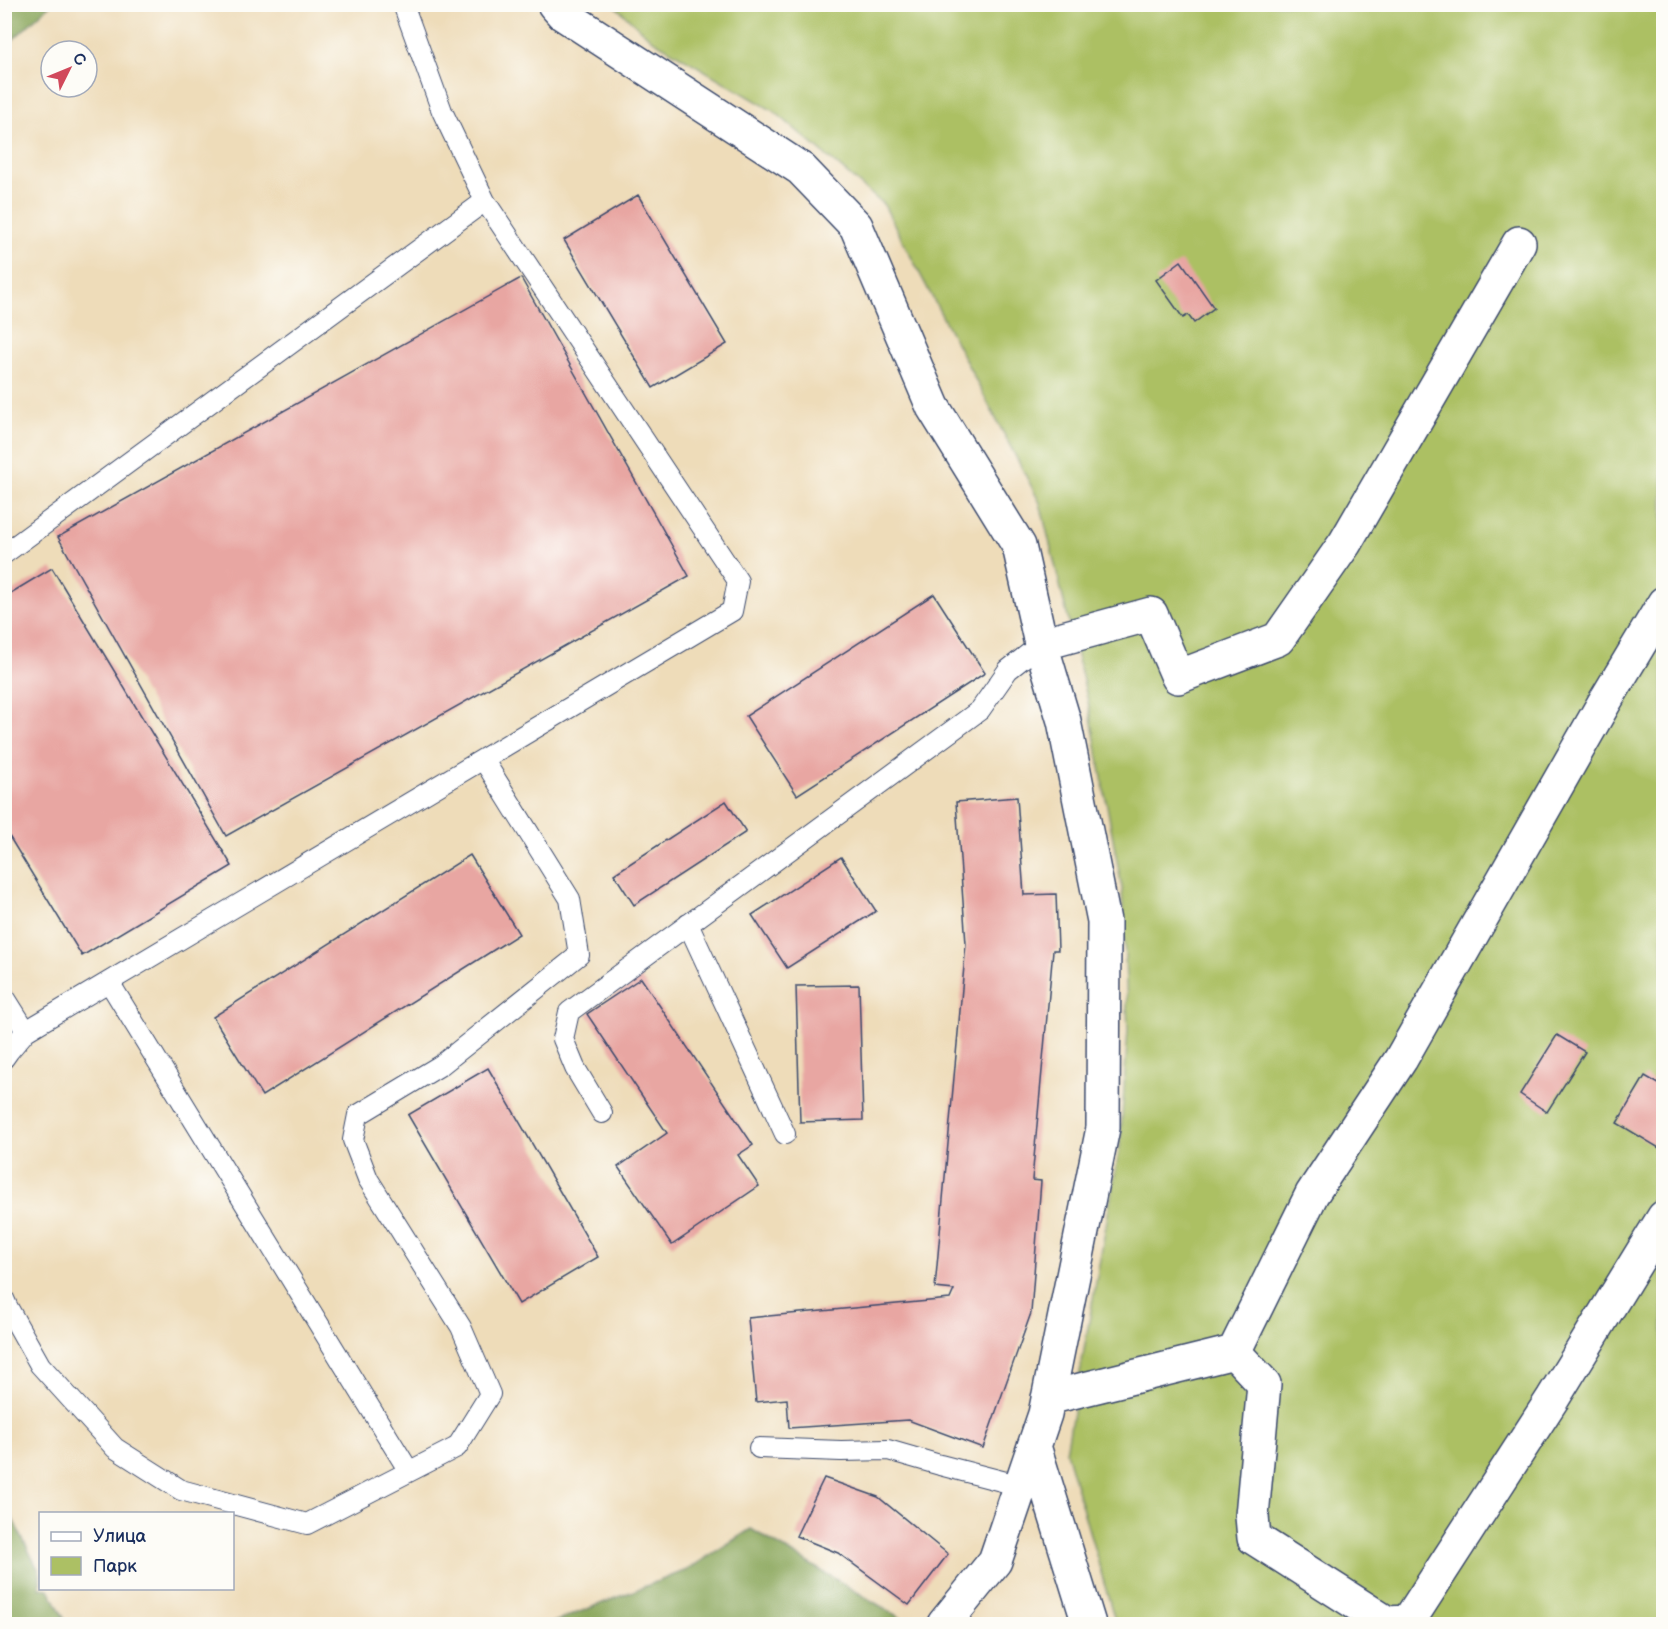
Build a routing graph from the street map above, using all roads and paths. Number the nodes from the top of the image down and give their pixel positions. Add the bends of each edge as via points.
1 (403, 4) edge
2 (554, 4) edge
3 (485, 201) junction
4 (1519, 243) dead end
5 (4, 554) edge
6 (1664, 603) edge
7 (1041, 644) junction
8 (483, 759) junction
9 (688, 924) junction
10 (109, 982) junction
11 (4, 996) edge
12 (26, 1031) junction
13 (4, 1058) edge
14 (602, 1113) dead end
15 (785, 1134) dead end
16 (1664, 1217) edge
17 (4, 1299) edge
18 (1234, 1352) junction
19 (1048, 1398) junction
20 (1034, 1446) junction
21 (759, 1448) dead end
22 (407, 1468) dead end
23 (1021, 1486) junction
24 (944, 1624) edge
25 (1089, 1624) edge

1 - 3 lane via 442,111
2 - 7 street via 801,169 856,226 933,407 1019,546
3 - 5 lane
3 - 8 lane via 738,581 732,610
4 - 7 street via 1345,543 1278,639 1178,676 1150,614
6 - 18 street via 1401,1059 1312,1194
7 - 9 lane via 1008,670 980,710
7 - 19 street via 1064,721 1104,921 1103,1128
8 - 10 lane
8 - 17 lane via 570,899 579,955 441,1065 357,1115 353,1140 368,1179 461,1327 490,1394 456,1447 308,1524 181,1490 115,1448 40,1365
9 - 14 lane via 569,1012 563,1039
9 - 15 lane
10 - 12 lane
10 - 22 lane
11 - 12 lane
12 - 13 lane
16 - 18 street via 1408,1622 1387,1623 1254,1538 1252,1516 1264,1384
18 - 19 street
19 - 20 street
20 - 23 street
20 - 25 street
21 - 23 lane via 888,1450
23 - 24 street via 995,1562

